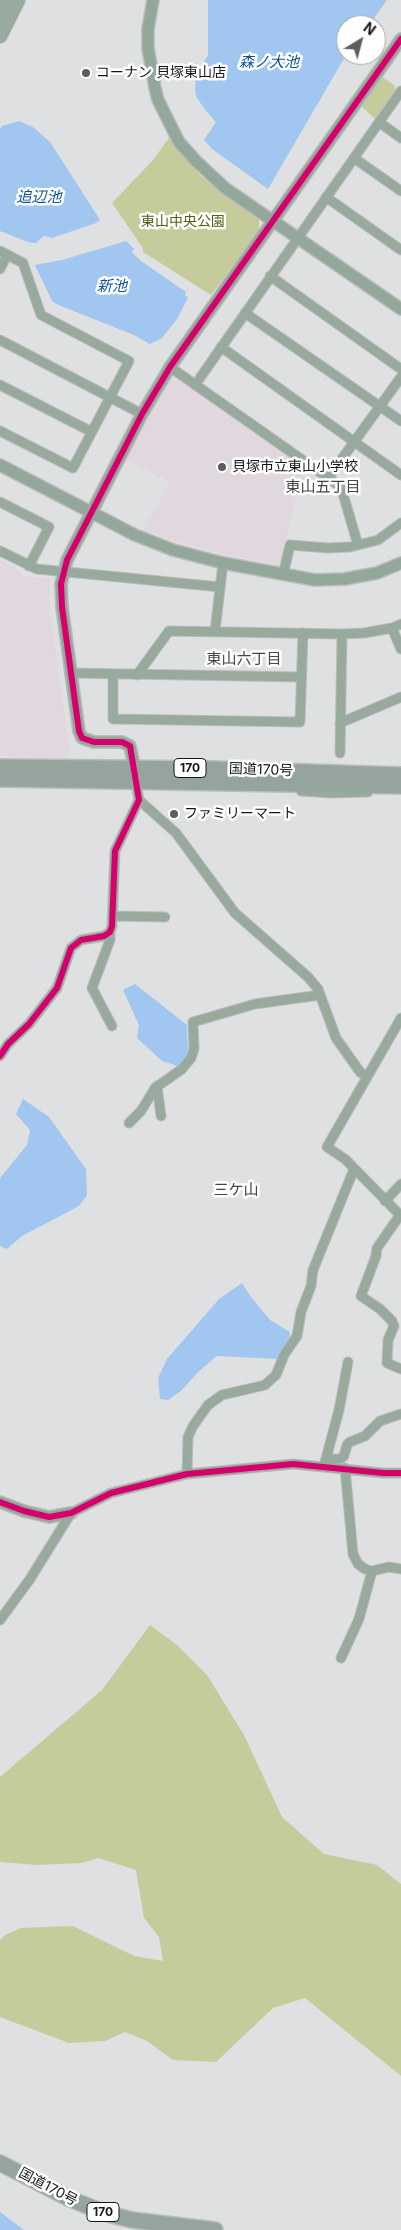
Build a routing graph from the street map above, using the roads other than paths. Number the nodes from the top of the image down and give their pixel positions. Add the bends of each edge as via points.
1 (7, 0) edge
2 (18, 0) edge
3 (153, 0) edge
4 (0, 14) edge
5 (0, 36) edge
6 (401, 39) edge
7 (401, 90) edge
8 (378, 122) junction
9 (401, 138) edge
10 (354, 158) junction
11 (401, 192) edge
12 (326, 197) junction
13 (274, 221) junction
14 (297, 237) junction
15 (401, 250) edge
16 (4, 253) edge
17 (0, 270) edge
18 (270, 276) junction
19 (401, 309) edge
20 (244, 313) junction
21 (0, 340) edge
22 (221, 347) junction
23 (170, 367) junction
24 (401, 369) edge
25 (401, 377) edge
26 (0, 385) edge
27 (195, 385) junction
28 (110, 397) junction
29 (380, 406) junction
30 (142, 414) junction
31 (401, 421) edge
32 (0, 430) edge
33 (92, 432) junction
34 (354, 442) junction
35 (0, 465) edge
36 (401, 475) edge
37 (328, 478) junction
38 (0, 502) edge
39 (91, 513) junction
40 (401, 523) edge
41 (358, 545) junction
42 (0, 551) edge
43 (223, 563) junction
44 (401, 563) edge
45 (29, 566) junction
46 (63, 571) junction
47 (283, 576) junction
48 (220, 586) junction
49 (401, 624) edge
50 (392, 628) junction
51 (215, 631) junction
52 (302, 633) junction
53 (342, 634) junction
54 (401, 649) edge
55 (70, 673) junction
56 (113, 674) junction
57 (137, 675) junction
58 (301, 677) junction
59 (401, 697) edge
60 (340, 723) junction
61 (340, 753) dead end
62 (0, 767) edge
63 (136, 775) junction
64 (401, 775) edge
65 (0, 779) edge
66 (379, 780) junction
67 (228, 783) junction
68 (401, 786) edge
69 (401, 792) edge
70 (139, 800) junction
71 (113, 916) junction
72 (165, 917) dead end
73 (110, 932) junction
74 (320, 995) junction
75 (401, 1018) edge
76 (112, 1026) dead end
77 (0, 1056) edge
78 (367, 1078) junction
79 (157, 1086) junction
80 (161, 1116) dead end
81 (129, 1124) dead end
82 (354, 1169) junction
83 (401, 1184) edge
84 (385, 1200) junction
85 (400, 1215) edge
86 (348, 1362) dead end
87 (401, 1369) edge
88 (401, 1414) edge
89 (326, 1463) junction
90 (345, 1468) junction
91 (401, 1473) edge
92 (187, 1474) junction
93 (0, 1502) edge
94 (71, 1513) junction
95 (401, 1569) edge
96 (372, 1570) junction
97 (0, 1620) edge
98 (341, 1658) dead end
99 (0, 2163) edge
100 (215, 2230) edge

1 - 4 main road
2 - 5 main road
3 - 13 street via 148,29 151,69 158,100 179,142 225,188
6 - 13 street
7 - 8 street
8 - 9 street
8 - 10 street
10 - 11 street
10 - 12 street
12 - 14 street
12 - 15 street
13 - 14 street
13 - 23 street
14 - 18 street
14 - 19 street
16 - 17 street
16 - 28 street via 23,263 41,315 129,361
18 - 20 street
18 - 24 street
20 - 22 street
20 - 29 street
21 - 28 street
22 - 27 street
22 - 34 street
23 - 27 street
23 - 30 street
25 - 29 street
26 - 33 street
27 - 37 street
28 - 30 street
28 - 33 street
29 - 31 street
29 - 34 street
30 - 39 street
32 - 33 street via 73,468
34 - 36 street
34 - 37 street
35 - 39 street
37 - 41 street via 341,487
38 - 45 street via 49,527
39 - 43 street via 173,550
39 - 46 street
40 - 41 street via 378,540
41 - 47 street via 328,548 290,545
42 - 45 street
43 - 47 street
43 - 48 street
44 - 47 street via 378,573 344,580
45 - 46 street
46 - 48 street
46 - 55 street via 62,607
48 - 51 street
49 - 50 street
50 - 53 street
50 - 54 street
51 - 52 street
51 - 57 street via 169,631
52 - 53 street
52 - 58 street
53 - 60 street
55 - 56 street
55 - 63 street via 82,738 94,742 122,742 130,746
56 - 57 street
56 - 58 street via 113,719 300,722
57 - 58 street
59 - 60 street
60 - 61 street
62 - 63 highway, 国道170号 / 170
63 - 65 highway, 国道170号 / 170
63 - 66 highway, 国道170号 / 170
63 - 67 highway, 国道170号 / 170
63 - 70 street
64 - 66 highway, 国道170号 / 170
66 - 67 highway, 国道170号 / 170
66 - 68 highway, 国道170号 / 170
67 - 69 street via 242,788 331,793
70 - 71 street via 115,851
70 - 74 street via 176,833 235,913 308,977
71 - 72 street
71 - 73 street
73 - 76 street via 92,988
73 - 77 street via 81,940 71,948 58,988
74 - 78 street via 336,1038
74 - 79 street via 256,1004 193,1022 191,1058 182,1069
75 - 78 street
78 - 82 street via 327,1147
79 - 80 street
79 - 81 street
82 - 84 street
82 - 92 street via 313,1270 298,1336 284,1355 276,1375 265,1385 222,1395 208,1405 188,1437
83 - 84 street
84 - 85 street
85 - 87 street via 377,1248 361,1296 392,1321 394,1326 388,1340 387,1363
86 - 89 street
88 - 89 street via 380,1421 365,1436 346,1445 344,1456
89 - 90 street
89 - 92 street
90 - 91 street
90 - 96 street via 353,1554 358,1564
92 - 94 street via 111,1493
93 - 94 street via 49,1517
94 - 97 street
95 - 96 street
96 - 98 street via 359,1619
99 - 100 highway, 国道170号 / 170 via 94,2210 132,2220

